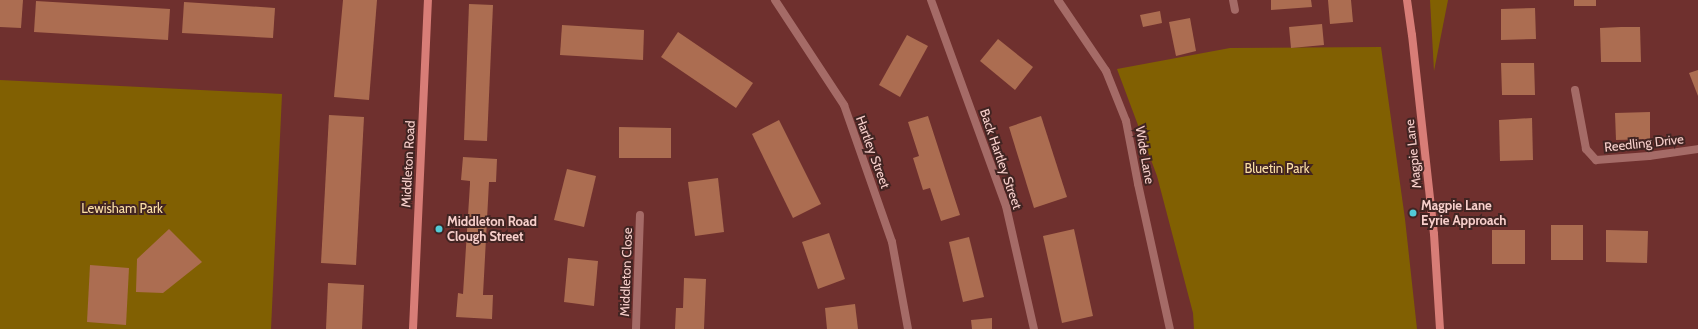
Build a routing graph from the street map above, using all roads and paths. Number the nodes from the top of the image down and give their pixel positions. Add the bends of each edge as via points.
1 (428, 0) edge
2 (775, 0) edge
3 (931, 0) edge
4 (1058, 0) edge
5 (1233, 0) edge
6 (1407, 0) edge
7 (1235, 10) dead end
8 (1575, 90) dead end
9 (1698, 149) edge
10 (640, 215) dead end
11 (413, 329) edge
12 (636, 329) edge
13 (908, 329) edge
14 (1034, 329) edge
15 (1170, 329) edge
16 (1440, 329) edge

1 - 11 main road, Middleton Road
2 - 13 street, Hartley Street via 844,105 892,242
3 - 14 street, Back Hartley Street via 1006,206
4 - 15 street, Wide Lane via 1106,71 1126,121
5 - 7 street
6 - 16 main road, Magpie Lane via 1434,234
8 - 9 street, Reedling Drive via 1586,149 1596,160
10 - 12 street, Middleton Close

